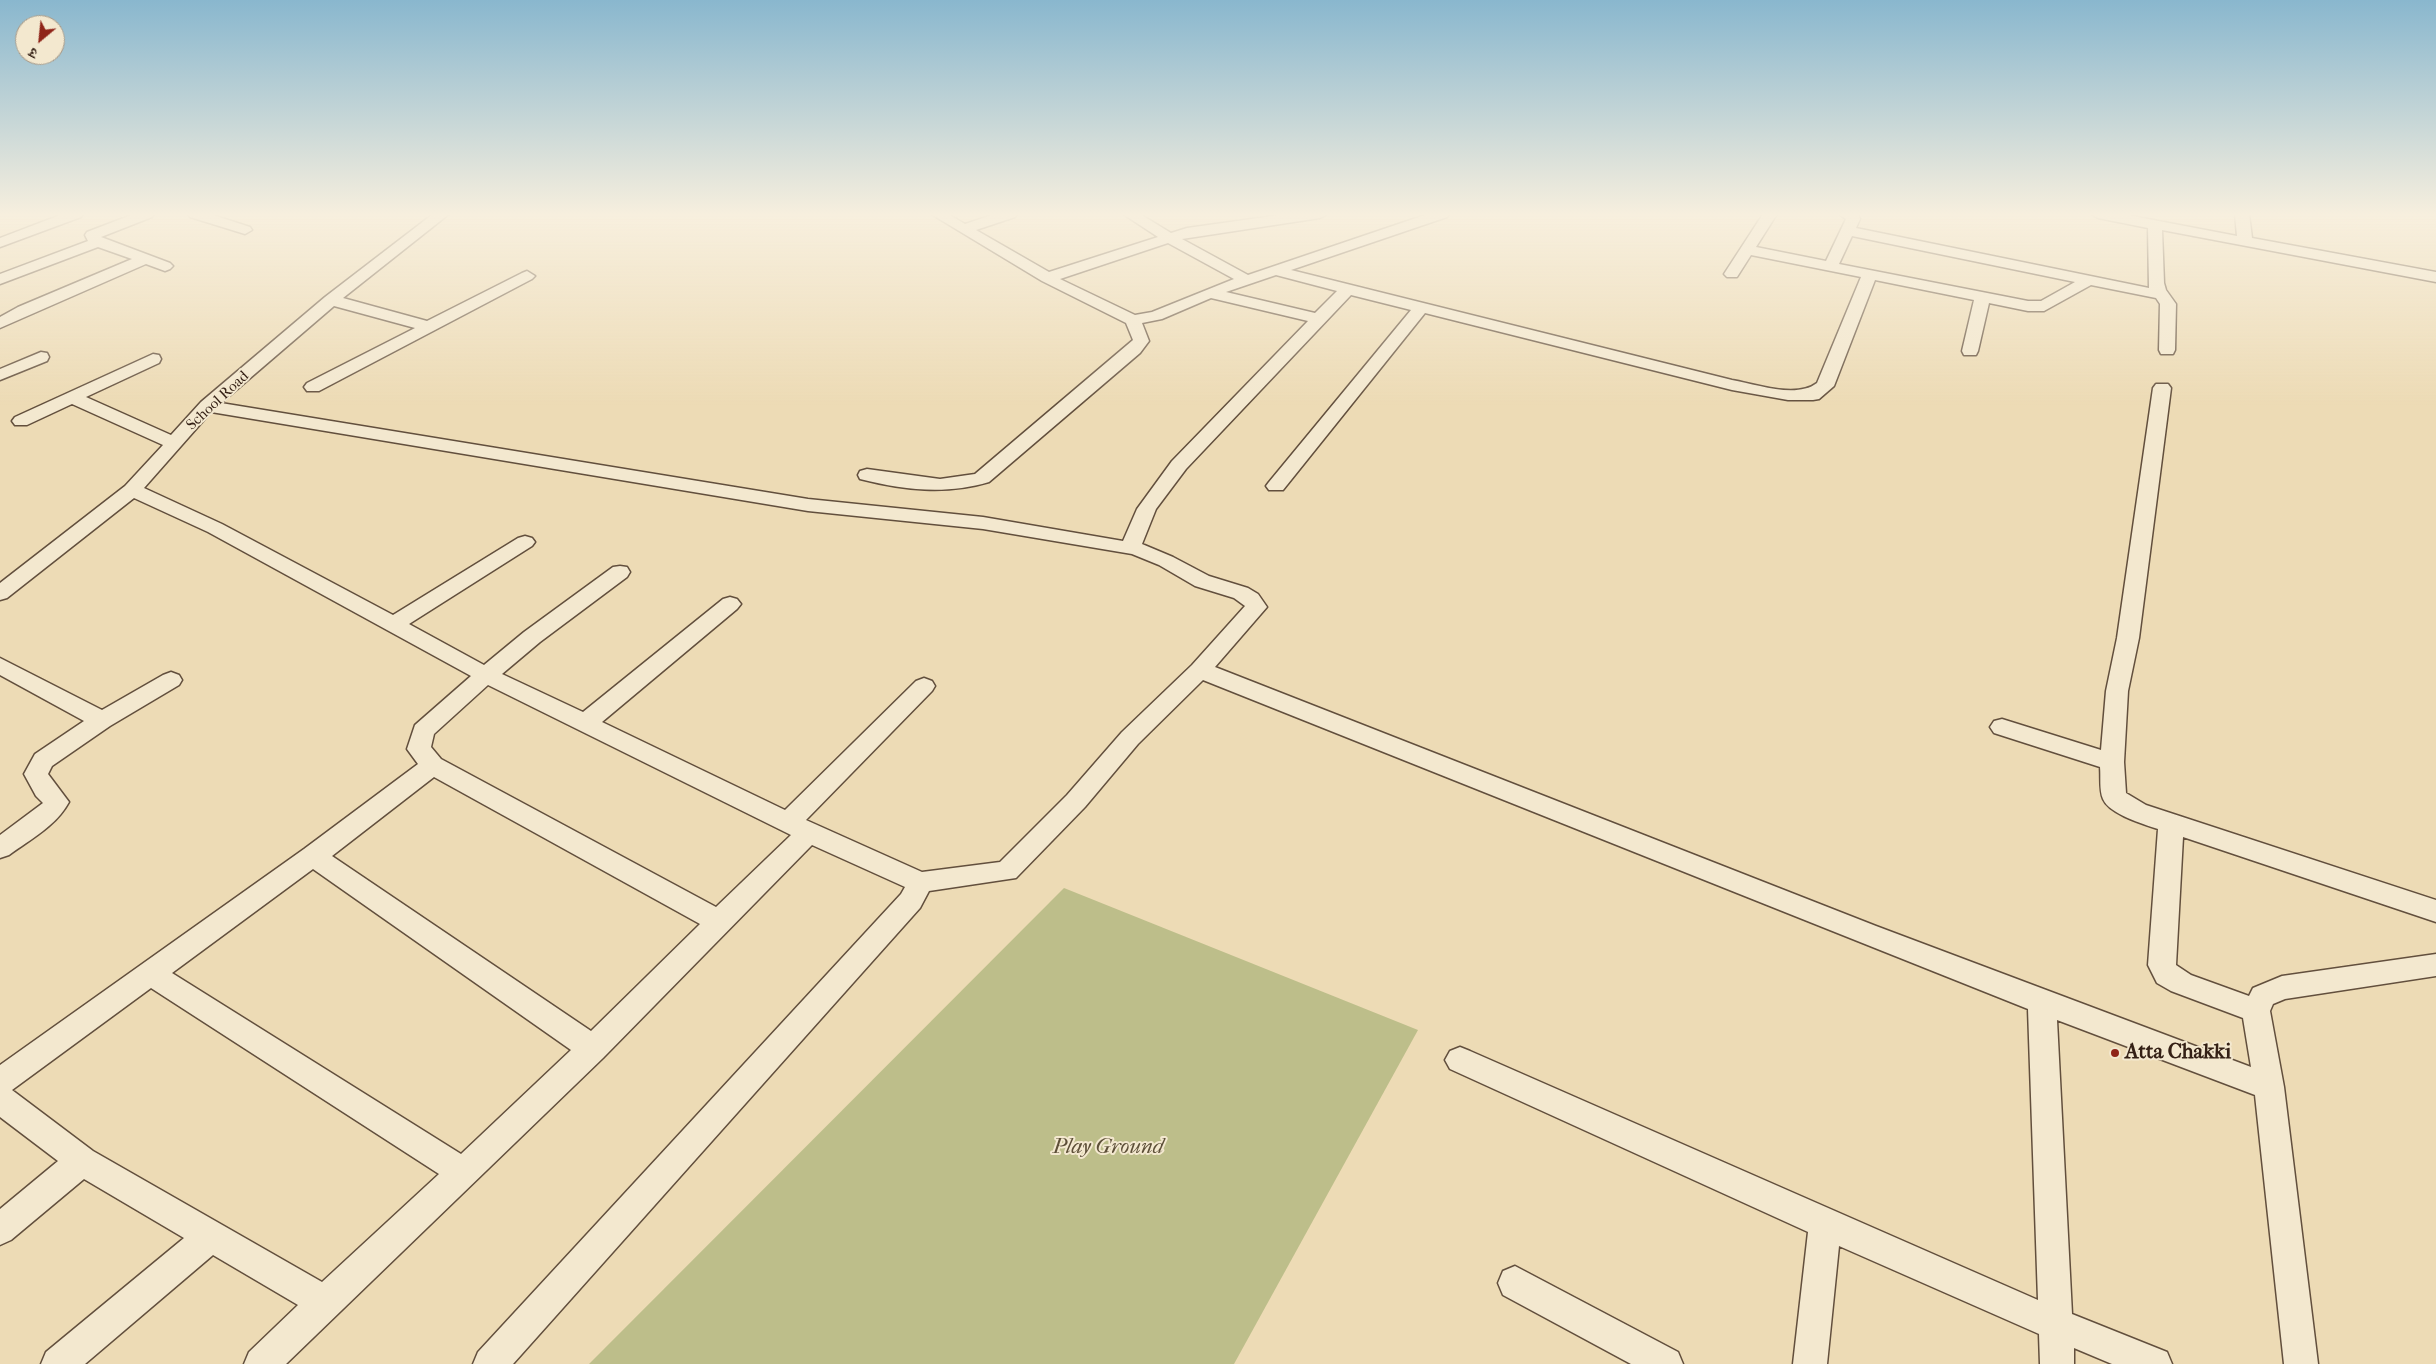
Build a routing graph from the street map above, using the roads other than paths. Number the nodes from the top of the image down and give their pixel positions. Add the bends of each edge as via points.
1 (101, 278) edge
2 (361, 278) edge
3 (524, 278) edge
4 (1047, 278) edge
5 (1243, 278) edge
6 (1255, 278) edge
7 (1303, 278) edge
8 (1868, 278) edge
9 (1877, 278) edge
10 (2077, 278) edge
11 (2156, 278) edge
12 (1247, 280) junction
13 (2088, 280) junction
14 (1348, 289) junction
15 (1209, 293) junction
16 (2162, 295) junction
17 (1982, 298) junction
18 (332, 300) junction
19 (1421, 308) junction
20 (1319, 319) junction
21 (1133, 320) junction
22 (0, 323) edge
23 (430, 327) junction
24 (2167, 350) dead end
25 (1970, 351) dead end
26 (41, 357) dead end
27 (153, 359) dead end
28 (0, 375) edge
29 (313, 387) dead end
30 (2162, 388) dead end
31 (71, 397) junction
32 (207, 406) junction
33 (20, 421) dead end
34 (174, 443) junction
35 (867, 475) dead end
36 (1276, 486) dead end
37 (132, 490) junction
38 (525, 542) dead end
39 (1131, 548) junction
40 (620, 572) dead end
41 (0, 593) edge
42 (730, 604) dead end
43 (394, 625) junction
44 (0, 665) edge
45 (1200, 670) junction
46 (486, 675) junction
47 (171, 680) dead end
48 (924, 686) dead end
49 (102, 720) junction
50 (585, 722) junction
51 (2002, 727) dead end
52 (2112, 762) junction
53 (433, 765) junction
54 (2171, 823) junction
55 (800, 827) junction
56 (0, 848) edge
57 (313, 856) junction
58 (920, 882) junction
59 (2436, 911) edge
60 (718, 921) junction
61 (2436, 965) edge
62 (150, 973) junction
63 (2042, 1002) junction
64 (2256, 1011) junction
65 (593, 1049) junction
66 (1460, 1060) dead end
67 (0, 1082) edge
68 (2269, 1087) junction
69 (0, 1100) edge
70 (82, 1161) junction
71 (462, 1172) junction
72 (1825, 1223) junction
73 (0, 1229) edge
74 (211, 1236) junction
75 (1515, 1284) dead end
76 (324, 1301) junction
77 (2056, 1325) junction
78 (58, 1364) edge
79 (260, 1364) edge
80 (490, 1364) edge
81 (1666, 1364) edge
82 (1810, 1364) edge
83 (2057, 1364) edge
84 (2155, 1364) edge
85 (2301, 1364) edge

1 - 22 street
2 - 18 street, School Road
3 - 23 street
4 - 21 street
5 - 12 street
6 - 12 street
7 - 14 street
8 - 19 street via 1825,386 1813,395 1788,395 1732,385
9 - 17 street
10 - 13 street
11 - 16 street
12 - 15 street
13 - 16 street
13 - 17 street via 2044,306
14 - 19 street
14 - 20 street
15 - 20 street
15 - 21 street via 1156,316
16 - 24 street via 2168,304
17 - 25 street
18 - 23 street
18 - 32 street, School Road
19 - 36 street
20 - 39 street via 1165,481 1140,519
21 - 35 street via 1140,341 1134,349 982,478 954,485
23 - 29 street
26 - 28 street
27 - 31 street
30 - 52 street via 2128,638 2117,691
31 - 33 street
31 - 34 street
32 - 34 street, School Road
32 - 39 street via 808,505 983,523
34 - 37 street, School Road
37 - 41 street, School Road
37 - 43 street via 215,528
38 - 43 street
39 - 45 street via 1166,561 1202,581 1240,593 1251,599 1256,607
40 - 46 street
42 - 50 street
43 - 46 street
44 - 49 street
45 - 58 street via 1130,738 1007,871
45 - 63 street
46 - 50 street
46 - 53 street via 423,731 419,749
47 - 49 street
48 - 55 street
49 - 56 street via 43,760 36,774 57,802 48,814
50 - 55 street
51 - 52 street
52 - 54 street via 2114,796 2137,812
53 - 57 street
53 - 60 street
54 - 59 street
54 - 64 street via 2162,965 2167,975 2181,983
55 - 58 street
55 - 60 street
57 - 62 street
57 - 65 street
58 - 80 street via 911,901
60 - 65 street
61 - 64 street via 2282,988 2262,996
62 - 67 street
62 - 71 street
63 - 68 street
63 - 77 street
64 - 68 street
65 - 71 street
66 - 72 street
68 - 85 street
69 - 70 street
70 - 73 street
70 - 74 street
71 - 76 street
72 - 77 street
72 - 82 street
74 - 76 street
74 - 78 street
75 - 81 street
76 - 79 street
77 - 83 street
77 - 84 street

